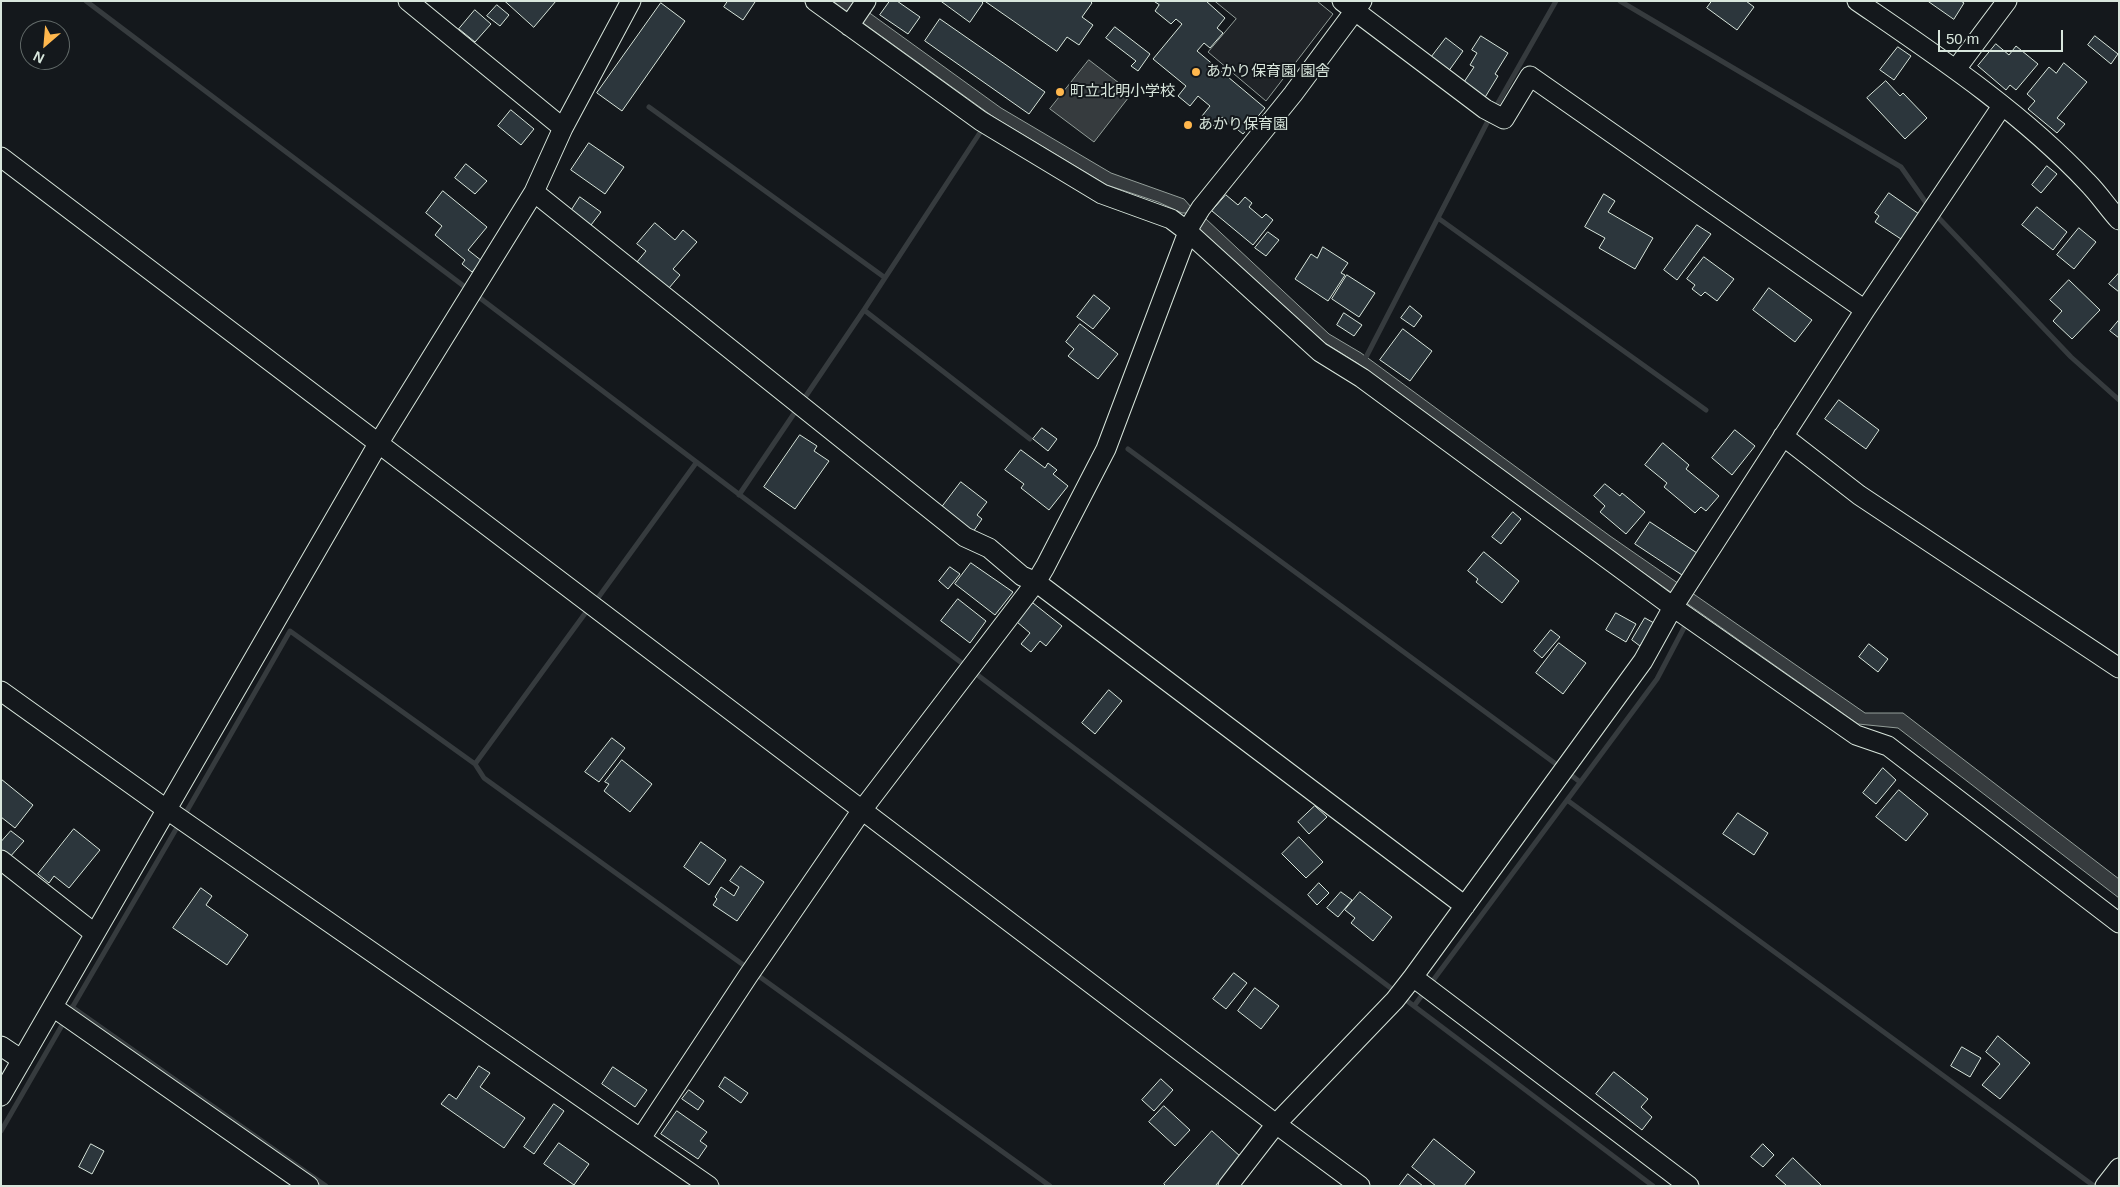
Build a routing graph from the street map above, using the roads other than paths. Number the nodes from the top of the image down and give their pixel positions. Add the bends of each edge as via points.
1 (408, 1) edge
2 (631, 1) edge
3 (815, 1) edge
4 (1857, 1) edge
5 (2008, 1) edge
6 (1353, 4) edge
7 (858, 14) edge
8 (1956, 69) junction
9 (2002, 106) junction
10 (563, 128) junction
11 (1, 157) edge
12 (534, 192) junction
13 (2119, 220) edge
14 (1189, 228) junction
15 (1865, 310) junction
16 (1783, 436) junction
17 (378, 444) junction
18 (1036, 582) junction
19 (1683, 606) junction
20 (2119, 668) edge
21 (1, 691) edge
22 (862, 810) junction
23 (176, 816) junction
24 (1, 860) edge
25 (1465, 906) junction
26 (2119, 923) edge
27 (94, 933) junction
28 (1413, 989) junction
29 (63, 1014) junction
30 (1, 1046) edge
31 (22, 1060) junction
32 (1, 1096) edge
33 (1276, 1124) junction
34 (641, 1138) junction
35 (2119, 1168) edge
36 (703, 1184) edge
37 (309, 1186) edge
38 (1228, 1186) edge
39 (1360, 1186) edge
40 (1689, 1186) edge
41 (2105, 1186) edge

1 - 10 street
2 - 10 street
3 - 7 street
4 - 8 street
5 - 8 street
6 - 14 street via 1293,94 1201,208
6 - 15 street via 1504,119 1530,76
7 - 14 street via 986,124 1102,194
8 - 9 street
9 - 13 street via 2082,176
9 - 15 street
10 - 12 street
11 - 17 street
12 - 17 street
12 - 18 street via 965,537 989,548 1022,576
14 - 18 street via 1106,449
14 - 19 street via 1320,352 1362,378
15 - 16 street
16 - 19 street
16 - 20 street via 1859,495
17 - 22 street
17 - 23 street
18 - 22 street
18 - 25 street
19 - 25 street
19 - 26 street via 1856,735 1888,746
21 - 23 street
22 - 33 street
22 - 34 street
23 - 27 street
23 - 34 street
24 - 27 street
25 - 28 street
27 - 29 street
28 - 33 street
28 - 40 street
29 - 31 street
29 - 37 street
30 - 31 street
31 - 32 street
33 - 38 street
33 - 39 street
34 - 36 street
35 - 41 street

